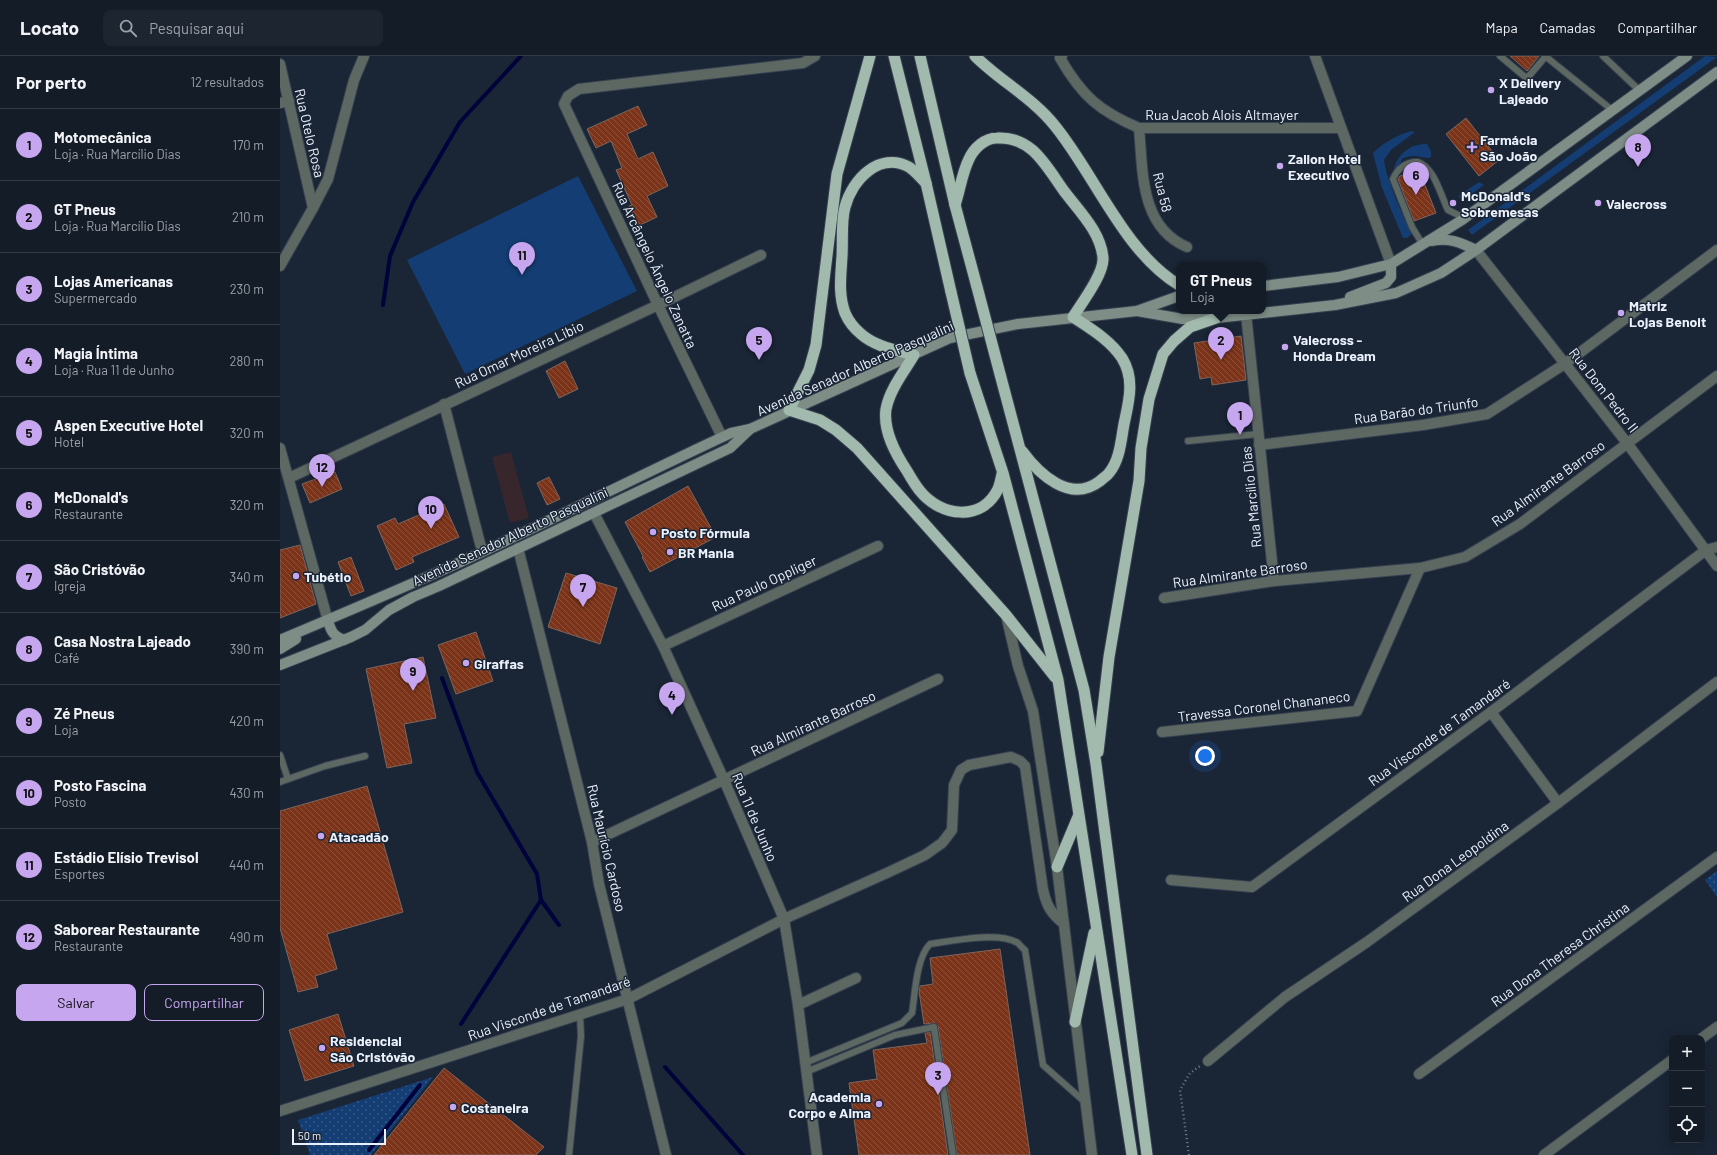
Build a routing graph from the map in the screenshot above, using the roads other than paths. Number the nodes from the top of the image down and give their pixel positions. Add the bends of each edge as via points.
1 (364, 56) edge
2 (815, 56) edge
3 (870, 56) edge
4 (894, 56) edge
5 (920, 56) edge
6 (975, 56) edge
7 (1315, 56) edge
8 (1500, 56) edge
9 (1546, 56) edge
10 (1603, 56) edge
11 (1687, 56) edge
12 (1061, 57) edge
13 (280, 64) edge
14 (1717, 72) edge
15 (1640, 90) junction
16 (284, 102) edge
17 (1612, 110) junction
18 (1139, 128) junction
19 (1341, 128) junction
20 (926, 183) junction
21 (955, 205) junction
22 (314, 208) junction
23 (1469, 216) junction
24 (1424, 244) junction
25 (1187, 247) dead end
26 (1476, 250) junction
27 (1717, 250) edge
28 (761, 255) dead end
29 (1391, 264) junction
30 (280, 266) edge
31 (1176, 283) edge
32 (1279, 284) junction
33 (1266, 286) edge
34 (1266, 290) edge
35 (1176, 297) edge
36 (658, 305) junction
37 (1335, 305) junction
38 (1137, 311) junction
39 (1266, 311) edge
40 (1240, 314) edge
41 (1246, 314) edge
42 (1073, 318) junction
43 (1216, 318) junction
44 (914, 355) junction
45 (1566, 363) junction
46 (1717, 376) edge
47 (444, 404) junction
48 (789, 410) junction
49 (750, 429) junction
50 (1258, 434) junction
51 (722, 437) junction
52 (1188, 441) dead end
53 (1627, 442) junction
54 (1259, 445) junction
55 (1018, 446) junction
56 (280, 448) edge
57 (1003, 473) junction
58 (289, 478) junction
59 (594, 513) junction
60 (878, 546) dead end
61 (1717, 547) edge
62 (518, 548) junction
63 (1706, 550) junction
64 (482, 551) junction
65 (1717, 566) edge
66 (1420, 568) junction
67 (1274, 581) junction
68 (1164, 598) dead end
69 (1006, 615) junction
70 (328, 621) junction
71 (307, 629) junction
72 (280, 640) edge
73 (344, 640) junction
74 (662, 646) junction
75 (280, 649) edge
76 (280, 665) edge
77 (938, 679) dead end
78 (1058, 680) junction
79 (1717, 682) edge
80 (1491, 712) junction
81 (1162, 732) dead end
82 (280, 755) edge
83 (365, 756) dead end
84 (1096, 764) junction
85 (288, 779) junction
86 (724, 780) junction
87 (280, 782) edge
88 (1558, 803) junction
89 (1079, 816) junction
90 (592, 842) junction
91 (1717, 857) edge
92 (1057, 867) junction
93 (1171, 880) dead end
94 (784, 919) junction
95 (1064, 924) junction
96 (1095, 927) junction
97 (856, 978) dead end
98 (628, 998) junction
99 (798, 1006) junction
100 (580, 1015) junction
101 (1075, 1022) junction
102 (1717, 1027) edge
103 (1705, 1036) edge
104 (1208, 1061) road end
105 (1669, 1062) edge
106 (806, 1068) junction
107 (1420, 1074) dead end
108 (1086, 1103) junction
109 (280, 1111) edge
110 (569, 1155) edge
111 (666, 1155) edge
112 (817, 1155) edge
113 (953, 1155) edge
114 (1092, 1155) edge
115 (1132, 1155) edge
116 (1147, 1155) edge
117 (1544, 1155) edge

1 - 22 street via 354,80 328,179
2 - 36 street, Rua Arcângelo Ângelo Zanatta via 803,63 579,89 568,96 564,104
3 - 48 highway via 837,174 816,345 809,370
4 - 20 highway
5 - 21 highway
6 - 31 highway via 1032,103 1055,126 1137,247 1152,265
7 - 19 street
8 - 9 lane via 1525,77 1530,76
9 - 17 lane
10 - 15 lane
11 - 15 main road
12 - 18 street, Rua Jacob Alois Altmayer via 1072,79 1084,94 1102,110
13 - 16 street, Rua Otelo Rosa
14 - 26 main road, Avenida Senador Alberto Pasqualini
15 - 17 main road
16 - 22 street, Rua Otelo Rosa
17 - 23 main road
18 - 19 street, Rua Jacob Alois Altmayer
18 - 25 street, Rua 58 via 1143,176 1151,212 1161,229
19 - 29 street
20 - 44 highway via 910,167 898,162 878,164 868,170 851,190 844,208 840,295 845,314 861,334 871,341 886,348
20 - 57 highway, bridge via 970,373
21 - 42 highway via 969,158 986,140 1003,137 1016,139 1037,154 1093,230 1100,244 1103,260 1100,271
21 - 55 highway, bridge
22 - 30 street
23 - 24 main road
23 - 24 lane via 1458,215 1448,210 1427,167 1418,162 1405,165 1393,179 1412,227
24 - 26 main road via 1441,239 1453,240
24 - 29 main road
26 - 37 main road, Avenida Senador Alberto Pasqualini via 1441,273 1396,293
26 - 45 street, Rua Dom Pedro II
27 - 45 street, Rua Barão do Triunfo
28 - 36 street, Rua Omar Moreira Libio
29 - 32 main road via 1338,277
29 - 37 main road via 1391,278 1386,283
32 - 33 main road
32 - 34 main road
35 - 38 main road, Avenida Senador Alberto Pasqualini
36 - 47 street, Rua Omar Moreira Libio
36 - 51 street, Rua Arcângelo Ângelo Zanatta
37 - 39 main road, Avenida Senador Alberto Pasqualini
38 - 42 main road, Avenida Senador Alberto Pasqualini
38 - 43 main road, Avenida Senador Alberto Pasqualini via 1183,319
40 - 43 main road, Avenida Senador Alberto Pasqualini
41 - 50 street, Rua Marcílio Dias
42 - 44 main road, Avenida Senador Alberto Pasqualini via 1018,324 950,338
42 - 55 highway via 1105,339 1122,358 1129,376 1130,393 1117,459 1109,474 1096,484 1086,488 1061,487 1032,464
43 - 84 highway via 1190,327 1163,354 1149,399 1141,448 1139,481 1109,657
44 - 48 main road, Avenida Senador Alberto Pasqualini
44 - 57 highway via 891,392 886,409 886,425 898,457 921,492 947,511 974,512 984,506 998,489
45 - 53 street, Rua Dom Pedro II
45 - 54 street, Rua Barão do Triunfo via 1487,414 1423,425
46 - 53 street, Rua Almirante Barroso
47 - 58 street, Rua Omar Moreira Libio
47 - 64 street
48 - 49 main road, Avenida Senador Alberto Pasqualini
48 - 69 highway via 820,420 857,448
49 - 51 main road, Avenida Senador Alberto Pasqualini
49 - 59 main road, Avenida Senador Alberto Pasqualini via 730,448
50 - 52 lane
50 - 54 street, Rua Marcílio Dias
51 - 64 main road, Avenida Senador Alberto Pasqualini
53 - 63 street, Rua Dom Pedro II
53 - 66 street, Rua Almirante Barroso via 1520,524 1465,556
54 - 67 street, Rua Marcílio Dias
55 - 84 highway via 1084,690
56 - 58 street
57 - 78 highway
58 - 70 street
59 - 62 main road, Avenida Senador Alberto Pasqualini
59 - 74 street, Rua 11 de Junho
60 - 74 street, Rua Paulo Oppliger
61 - 63 street
62 - 73 main road, Avenida Senador Alberto Pasqualini via 400,603 365,630
62 - 90 street, Rua Maurício Cardoso
63 - 65 street, Rua Dom Pedro II
63 - 80 street, Rua Visconde de Tamandaré
64 - 70 main road, Avenida Senador Alberto Pasqualini
66 - 67 street, Rua Almirante Barroso
66 - 81 street, Travessa Coronel Chananeco via 1357,711
67 - 68 street, Rua Almirante Barroso
69 - 78 highway
69 - 92 street via 1032,711
70 - 71 main road, Avenida Senador Alberto Pasqualini
70 - 73 main road via 332,633
71 - 72 main road, Avenida Senador Alberto Pasqualini
71 - 75 main road
73 - 76 main road, Avenida Senador Alberto Pasqualini
74 - 86 street, Rua 11 de Junho
77 - 86 street, Rua Almirante Barroso
78 - 89 highway
79 - 88 street, Rua Dona Leopoldina
80 - 88 street
80 - 93 street, Rua Visconde de Tamandaré via 1252,887
82 - 85 lane
83 - 85 lane
84 - 116 highway
85 - 87 lane
86 - 90 street, Rua Almirante Barroso
86 - 94 street, Rua 11 de Junho
88 - 104 street, Rua Dona Leopoldina via 1367,942 1285,997
89 - 92 highway
89 - 96 highway
90 - 98 street, Rua Maurício Cardoso via 599,884
91 - 107 street, Rua Dona Theresa Christina
92 - 95 street
94 - 95 street, Rua Visconde de Tamandaré via 925,855 942,843 952,830 954,784 961,770 969,764 1010,758 1020,761 1025,766 1043,890 1047,905 1054,916
94 - 98 street, Rua Visconde de Tamandaré
94 - 99 street, Rua 11 de Junho
95 - 101 street
96 - 101 highway
96 - 115 highway
97 - 99 street
98 - 100 street, Rua Visconde de Tamandaré
98 - 111 street, Rua Maurício Cardoso
99 - 106 street, Rua 11 de Junho
100 - 109 street, Rua Visconde de Tamandaré
100 - 110 lane via 582,1036
101 - 108 street
102 - 103 street
105 - 117 street
106 - 108 lane via 902,1023 912,1013 917,976 925,949 930,944 972,937 1006,939 1018,943 1024,950 1043,1065
106 - 112 street, Rua 11 de Junho
106 - 113 lane via 896,1036 934,1027
108 - 114 street

